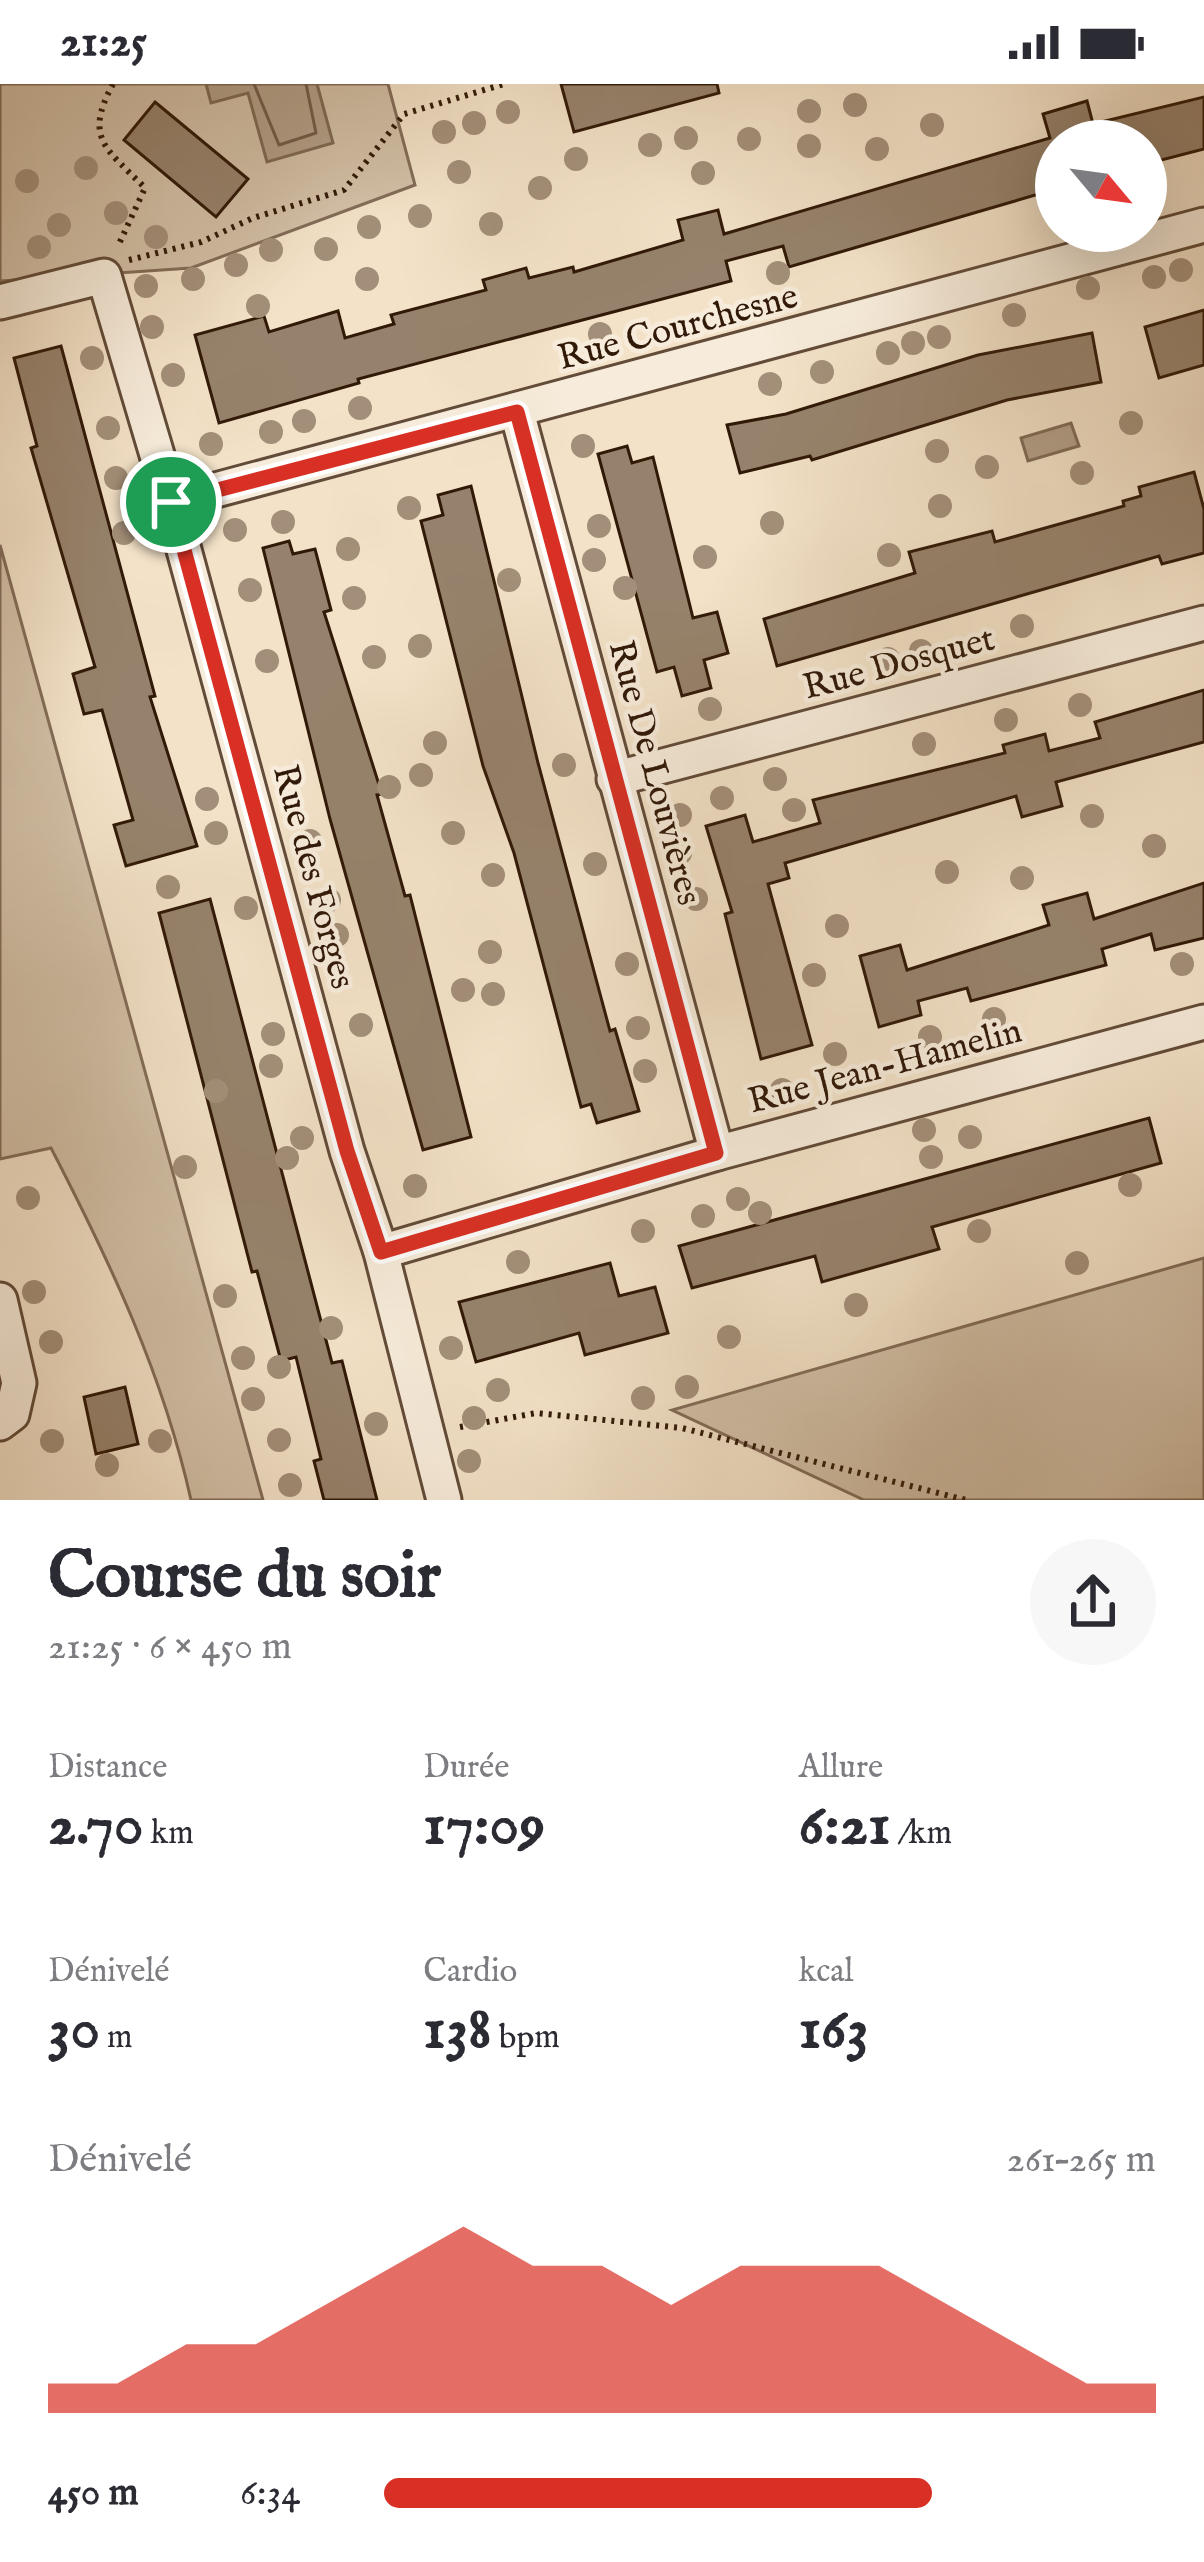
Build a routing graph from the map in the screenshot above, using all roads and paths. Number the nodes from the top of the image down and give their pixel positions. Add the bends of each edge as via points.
1 (113, 84) edge
2 (504, 84) edge
3 (1204, 225) edge
4 (104, 276) junction
5 (0, 302) edge
6 (517, 412) junction
7 (171, 502) junction
8 (1204, 623) edge
9 (614, 779) junction
10 (1204, 1022) edge
11 (716, 1153) junction
12 (381, 1252) junction
13 (0, 1300) edge
14 (0, 1423) edge
15 (426, 1432) junction
16 (444, 1500) edge
17 (965, 1500) edge

1 - 4 path via 97,114 100,141 145,188
2 - 4 path via 404,114 344,190 201,242 135,256
3 - 6 street, Rue Courchesne
4 - 5 street
4 - 7 street, Rue des Forges
6 - 7 street, Rue Courchesne
6 - 9 street, Rue De Louvières
7 - 12 street, Rue des Forges
8 - 9 street, Rue Dosquet
9 - 11 street, Rue De Louvières
10 - 11 street, Rue Jean-Hamelin
11 - 12 street, Rue Jean-Hamelin
12 - 15 street, Rue des Forges
13 - 14 street via 19,1383 12,1414
15 - 16 street, Rue des Forges
15 - 17 path via 536,1413 682,1428

